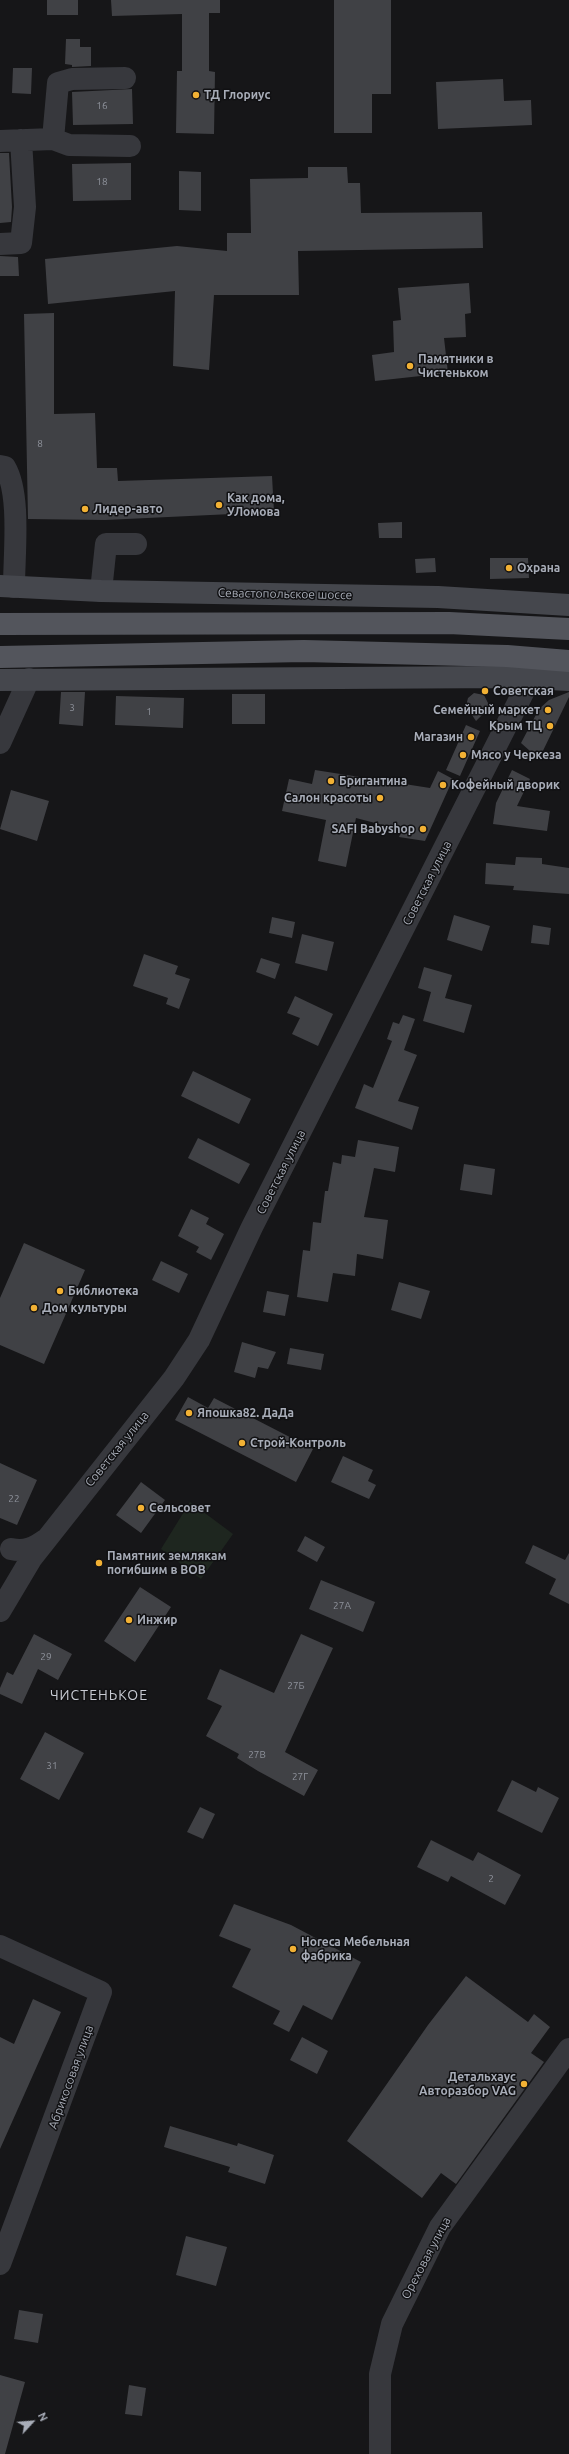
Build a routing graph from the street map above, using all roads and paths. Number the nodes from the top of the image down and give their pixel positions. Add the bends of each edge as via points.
1 (125, 78) dead end
2 (53, 139) junction
3 (10, 141) edge
4 (130, 146) dead end
5 (0, 244) edge
6 (0, 466) edge
7 (136, 544) dead end
8 (7, 586) edge
9 (101, 591) junction
10 (569, 605) edge
11 (0, 624) edge
12 (569, 629) edge
13 (0, 657) edge
14 (569, 661) edge
15 (508, 677) junction
16 (531, 677) junction
17 (29, 679) junction
18 (563, 679) edge
19 (0, 680) edge
20 (516, 704) junction
21 (0, 743) edge
22 (46, 1540) junction
23 (6, 1546) edge
24 (26, 1567) junction
25 (0, 1611) edge
26 (0, 1946) edge
27 (569, 2049) edge
28 (0, 2264) edge
29 (380, 2454) edge

1 - 2 street via 72,78 58,83
2 - 3 street
2 - 4 street via 69,145
3 - 5 street via 25,207 21,243
6 - 8 street via 5,467 11,477 14,496
7 - 9 street via 106,544
8 - 9 main road, Севастопольское шоссе
9 - 10 main road, Севастопольское шоссе via 446,597
11 - 12 main road via 449,622
13 - 14 main road via 304,651 507,656
15 - 16 main road
15 - 17 main road
15 - 20 street via 516,688
16 - 18 main road
16 - 20 street, Советская улица
17 - 19 main road
17 - 21 street
18 - 20 street via 533,690
20 - 22 street, Советская улица via 252,1227 199,1340 174,1378
22 - 23 street via 35,1548 21,1551
22 - 24 street, Советская улица
23 - 24 street
24 - 25 street, Советская улица
26 - 28 street, Абрикосовая улица via 101,1992
27 - 29 street, Ореховая улица via 440,2227 392,2324 380,2374

